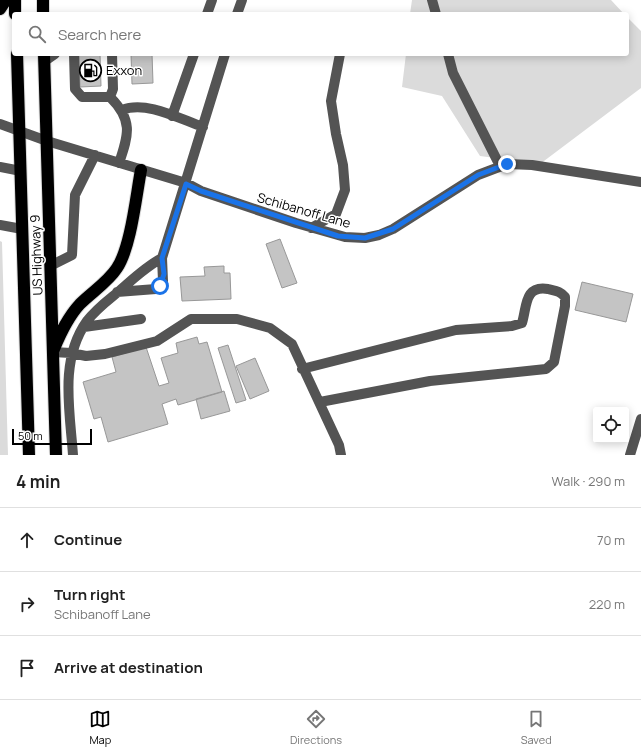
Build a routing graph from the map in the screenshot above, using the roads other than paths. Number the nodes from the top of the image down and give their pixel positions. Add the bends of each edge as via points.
1 (6, 0) edge
2 (15, 0) edge
3 (43, 0) edge
4 (212, 0) edge
5 (242, 0) edge
6 (432, 0) edge
7 (0, 9) edge
8 (15, 12) edge
9 (43, 12) edge
10 (208, 12) edge
11 (238, 12) edge
12 (435, 12) edge
13 (17, 56) edge
14 (74, 56) edge
15 (112, 56) edge
16 (193, 56) edge
17 (224, 56) edge
18 (340, 56) edge
19 (449, 56) edge
20 (44, 58) edge
21 (110, 96) junction
22 (122, 110) junction
23 (172, 116) junction
24 (0, 124) edge
25 (203, 127) junction
26 (20, 130) junction
27 (47, 141) junction
28 (95, 155) junction
29 (119, 163) junction
30 (500, 166) junction
31 (1, 169) edge
32 (142, 170) junction
33 (21, 171) junction
34 (641, 182) edge
35 (186, 184) junction
36 (0, 225) edge
37 (311, 228) junction
38 (22, 229) junction
39 (162, 258) junction
40 (50, 266) junction
41 (118, 292) junction
42 (141, 319) dead end
43 (84, 327) junction
44 (53, 352) junction
45 (71, 352) junction
46 (302, 369) junction
47 (320, 402) junction
48 (70, 414) junction
49 (55, 416) junction
50 (641, 419) edge
51 (29, 455) edge
52 (56, 455) edge
53 (73, 455) edge
54 (341, 455) edge
55 (630, 455) edge

1 - 7 highway
2 - 8 highway
3 - 9 highway
4 - 10 street
5 - 11 street
6 - 12 street
13 - 26 highway, US Highway 9
14 - 21 street via 76,88 82,97
15 - 21 street via 113,89
16 - 23 street
17 - 25 street
18 - 37 street via 331,101 345,190 336,214
19 - 30 street via 453,73
20 - 27 highway, US Highway 9
21 - 22 street
22 - 23 street via 146,107
22 - 29 street via 126,117 127,140
23 - 25 street
24 - 26 street, Schibanoff Lane
25 - 35 street
26 - 27 street, Schibanoff Lane
26 - 33 highway, US Highway 9
27 - 28 street, Schibanoff Lane
27 - 40 highway, US Highway 9
28 - 29 street, Schibanoff Lane
28 - 40 street via 74,195 72,255
29 - 32 street, Schibanoff Lane
30 - 34 street, Schibanoff Lane via 532,165
30 - 37 street, Schibanoff Lane via 478,175 407,221 379,235 365,238 345,237
31 - 33 street
32 - 35 street, Schibanoff Lane
32 - 44 highway via 127,245 121,260 111,277 80,304 65,323
33 - 38 highway, US Highway 9
35 - 37 street, Schibanoff Lane
35 - 39 street
36 - 38 street
38 - 51 highway, US Highway 9
39 - 41 street
39 - 41 street via 164,274 160,286 148,291
40 - 44 highway, US Highway 9
41 - 43 street via 94,313
42 - 43 street
43 - 45 street
44 - 45 street
44 - 49 highway, US Highway 9
45 - 46 street via 86,356 158,341 191,319 237,319 270,328 292,344
45 - 48 street via 68,370
46 - 47 street
46 - 47 street via 456,330 522,323 526,299 532,292 541,288 559,291 565,297 554,362 546,368 430,381
47 - 54 street
48 - 49 street
48 - 53 street
49 - 52 highway, US Highway 9
50 - 55 street

